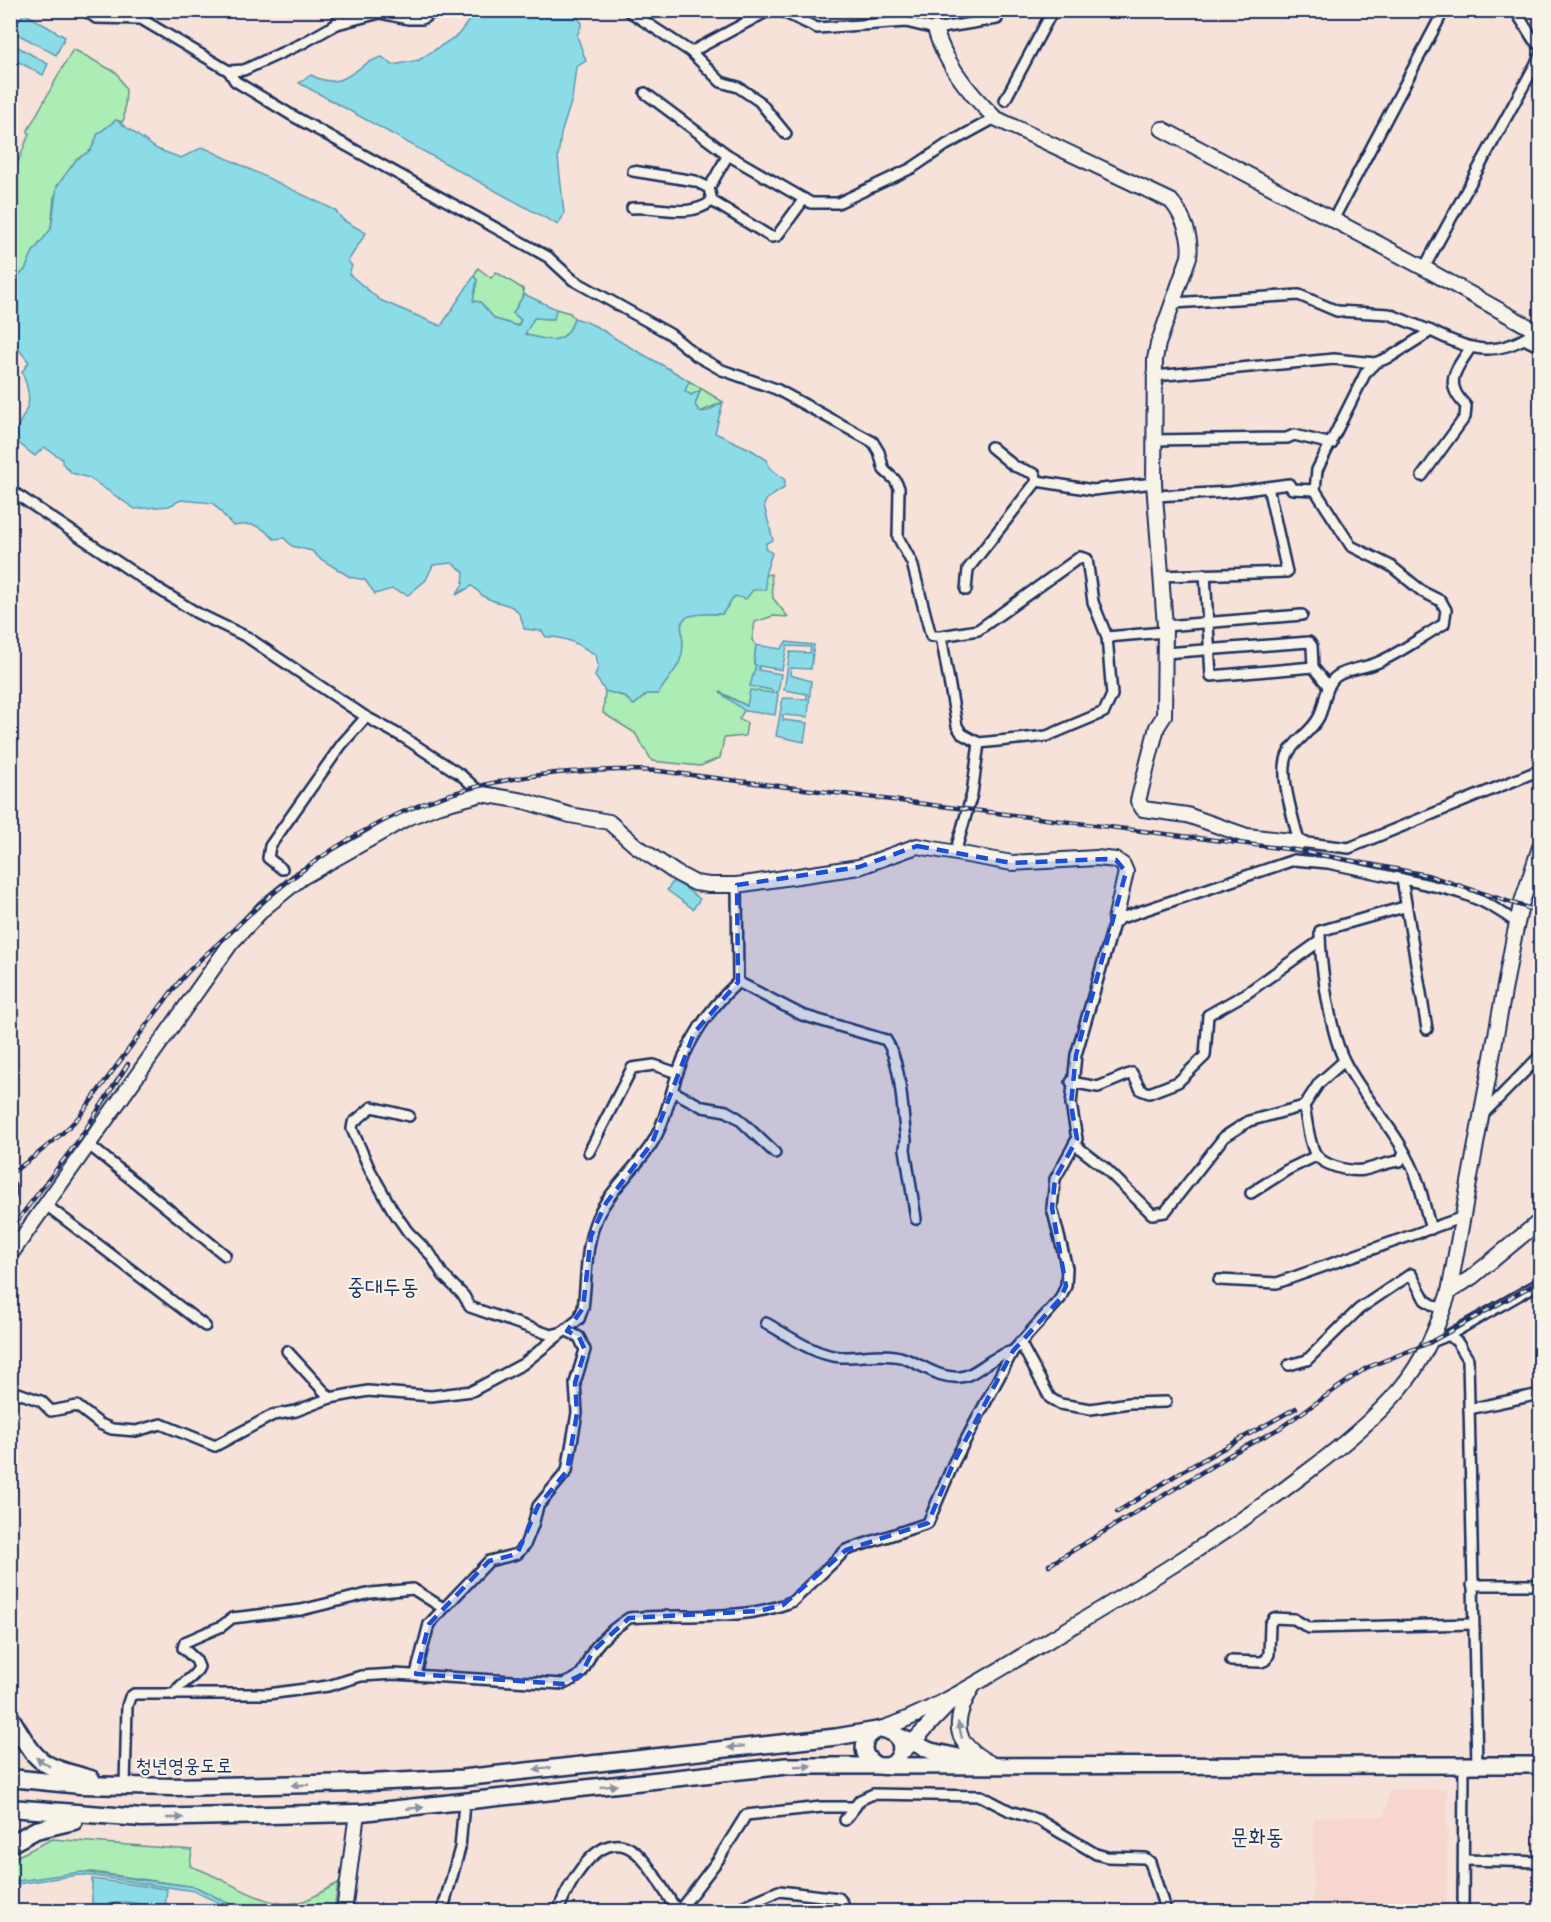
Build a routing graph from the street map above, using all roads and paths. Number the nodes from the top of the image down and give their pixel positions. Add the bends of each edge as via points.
1 (85, 10) edge
2 (340, 10) edge
3 (437, 10) edge
4 (627, 10) edge
5 (805, 10) edge
6 (999, 10) edge
7 (1053, 10) edge
8 (1444, 10) edge
9 (1515, 10) edge
10 (768, 11) edge
11 (803, 21) junction
12 (337, 24) junction
13 (935, 29) junction
14 (1540, 46) edge
15 (691, 52) junction
16 (1540, 56) edge
17 (229, 71) junction
18 (645, 93) dead end
19 (1005, 100) dead end
20 (995, 118) junction
21 (1162, 129) dead end
22 (786, 134) dead end
23 (728, 155) junction
24 (633, 171) dead end
25 (709, 188) junction
26 (804, 199) junction
27 (712, 201) junction
28 (632, 208) dead end
29 (1333, 220) junction
30 (1424, 268) junction
31 (1174, 303) junction
32 (1431, 331) junction
33 (1539, 332) edge
34 (1524, 339) junction
35 (1470, 347) junction
36 (1540, 347) edge
37 (1375, 363) junction
38 (1155, 376) junction
39 (1153, 440) junction
40 (1332, 444) junction
41 (991, 447) dead end
42 (1422, 476) dead end
43 (1037, 481) junction
44 (1268, 488) junction
45 (10, 490) edge
46 (1155, 490) junction
47 (1315, 490) junction
48 (1205, 574) junction
49 (1160, 576) junction
50 (966, 590) dead end
51 (1302, 615) dead end
52 (1207, 622) junction
53 (1165, 629) junction
54 (941, 636) junction
55 (1107, 637) junction
56 (1209, 651) junction
57 (1165, 653) junction
58 (1313, 667) junction
59 (1328, 686) junction
60 (366, 717) junction
61 (979, 743) junction
62 (1540, 770) edge
63 (482, 794) junction
64 (1299, 842) junction
65 (1540, 847) edge
66 (955, 853) junction
67 (282, 869) dead end
68 (1402, 879) junction
69 (737, 885) junction
70 (1534, 889) edge
71 (1404, 907) junction
72 (1115, 920) junction
73 (1518, 924) junction
74 (1320, 941) junction
75 (738, 982) junction
76 (1427, 1029) dead end
77 (1540, 1056) edge
78 (1344, 1061) junction
79 (677, 1073) junction
80 (1071, 1082) junction
81 (674, 1092) junction
82 (1304, 1106) junction
83 (1484, 1113) junction
84 (409, 1116) dead end
85 (1074, 1144) junction
86 (89, 1145) junction
87 (589, 1152) dead end
88 (1404, 1152) junction
89 (775, 1153) dead end
90 (1316, 1156) junction
91 (10, 1188) edge
92 (1251, 1193) dead end
93 (10, 1195) edge
94 (46, 1204) junction
95 (1463, 1218) junction
96 (916, 1219) dead end
97 (1540, 1221) edge
98 (1431, 1229) junction
99 (10, 1255) edge
100 (225, 1255) dead end
101 (1456, 1263) junction
102 (1485, 1267) junction
103 (1219, 1280) dead end
104 (1540, 1283) edge
105 (1449, 1292) junction
106 (1443, 1311) junction
107 (766, 1323) dead end
108 (205, 1326) dead end
109 (567, 1331) junction
110 (1449, 1335) junction
111 (1020, 1342) junction
112 (1429, 1343) junction
113 (287, 1351) dead end
114 (1013, 1351) junction
115 (1289, 1365) dead end
116 (10, 1390) edge
117 (1540, 1394) edge
118 (330, 1398) junction
119 (1167, 1402) dead end
120 (1469, 1409) junction
121 (1472, 1585) junction
122 (1540, 1585) edge
123 (443, 1608) junction
124 (1473, 1624) junction
125 (1231, 1662) dead end
126 (416, 1674) junction
127 (975, 1683) junction
128 (962, 1691) junction
129 (174, 1695) junction
130 (10, 1717) edge
131 (878, 1730) junction
132 (895, 1734) junction
133 (911, 1743) junction
134 (898, 1757) junction
135 (994, 1765) junction
136 (1470, 1765) junction
137 (1540, 1765) edge
138 (883, 1766) junction
139 (10, 1778) edge
140 (358, 1783) joint
141 (122, 1786) junction
142 (464, 1803) junction
143 (855, 1807) junction
144 (10, 1808) edge
145 (357, 1813) junction
146 (116, 1817) junction
147 (845, 1821) dead end
148 (10, 1844) edge
149 (1464, 1860) junction
150 (1540, 1862) edge
151 (344, 1911) edge
152 (442, 1911) edge
153 (558, 1911) edge
154 (678, 1911) edge
155 (730, 1911) edge
156 (842, 1911) edge
157 (1166, 1911) edge
158 (1464, 1911) edge

1 - 17 street via 96,18 141,19
2 - 12 street
3 - 12 street via 422,19 380,13
4 - 15 street
5 - 11 street
6 - 13 street via 997,19
7 - 19 street
8 - 29 street
9 - 14 street
10 - 11 street via 781,11
10 - 15 street
11 - 13 street via 817,28 906,22
12 - 17 street via 244,70
13 - 20 street via 950,64
15 - 22 street via 721,82 738,87 759,101
16 - 30 street
17 - 54 street via 235,81 293,116 548,257 573,280 670,334 722,370 776,389 873,442 884,470 899,488 898,537 912,563 931,636
18 - 23 street
20 - 26 street via 912,168 838,203 824,205
20 - 31 street via 1171,201 1183,221 1191,247
21 - 29 street
23 - 25 street
23 - 26 street
24 - 25 street via 695,181
25 - 27 street
26 - 27 street via 777,236 771,237
27 - 28 street via 693,211
29 - 30 street
30 - 33 street
31 - 32 street via 1299,295 1337,311 1389,314
31 - 38 street via 1158,344
32 - 35 street
32 - 37 street
33 - 34 street
34 - 35 street via 1501,350
34 - 36 street
35 - 42 street via 1453,381 1454,392 1466,406 1465,417
37 - 38 street via 1334,359
37 - 40 street via 1366,372
38 - 39 street
39 - 40 street via 1294,435
39 - 46 street
40 - 47 street via 1317,470
41 - 43 street via 1014,466 1035,474
43 - 46 street via 1093,490
43 - 50 street via 968,569
44 - 46 street
44 - 47 street via 1289,484 1292,489
44 - 48 street via 1287,572
45 - 60 street via 152,585 247,637
46 - 49 street
47 - 59 street via 1351,546 1391,566 1441,601 1447,618 1444,624 1403,649 1380,662 1337,676
48 - 49 street
48 - 52 street
49 - 53 street
51 - 52 street
52 - 53 street
52 - 56 street
53 - 55 street
53 - 57 street
54 - 55 street via 978,630 1080,557 1089,562 1093,602
54 - 61 street via 957,726 962,734
55 - 61 street via 1112,695 1104,712 1047,736
56 - 57 street
56 - 58 street via 1309,642
56 - 58 street via 1211,676
57 - 64 street via 1164,716 1157,728 1139,807 1187,815 1247,836
58 - 59 street
59 - 64 street via 1316,722 1286,760 1284,777
60 - 63 street via 403,737
60 - 67 street via 342,744 270,846 268,858
61 - 66 street via 972,794
62 - 64 street via 1349,848
63 - 69 street via 609,822 651,857 695,883
63 - 86 street via 407,818 302,878 264,909 209,970
65 - 70 street
66 - 69 street via 917,846 859,867
66 - 72 street via 1012,863 1116,860 1126,872
68 - 71 street
68 - 72 street via 1294,860
68 - 73 street via 1453,890 1494,905
69 - 75 street
70 - 73 street
71 - 74 street via 1320,931
71 - 76 street
72 - 80 street
73 - 83 street
74 - 78 street via 1327,994
74 - 80 street via 1247,993 1208,1015 1205,1056 1178,1082 1149,1094 1141,1090 1132,1073 1098,1087
75 - 79 street via 694,1033
75 - 96 street via 802,1015 886,1040 892,1048 899,1085 904,1149
77 - 83 street
78 - 82 street via 1319,1083
78 - 88 street
79 - 81 street
79 - 87 street via 654,1065 632,1068
80 - 85 street via 1078,1133
81 - 89 street via 738,1118
81 - 109 street via 652,1143 597,1217 591,1236 583,1308
82 - 85 street via 1234,1129 1165,1212 1157,1215
82 - 90 street
83 - 95 street
84 - 109 street via 372,1107 353,1123 352,1129 370,1170 408,1232 431,1255 442,1275 470,1307 551,1335
85 - 111 street via 1055,1179 1052,1208 1066,1268 1066,1286 1060,1299
86 - 94 street
86 - 100 street
88 - 90 street via 1400,1161 1364,1170 1340,1168
88 - 98 street via 1415,1172
90 - 92 street
91 - 93 street
94 - 99 street
94 - 108 street
95 - 98 street
95 - 101 street
97 - 102 street
98 - 103 street via 1277,1283
101 - 102 street
101 - 105 street
102 - 105 street
104 - 110 street
105 - 106 street
106 - 112 street
106 - 115 street via 1425,1300 1411,1274 1359,1309 1307,1360
107 - 114 street via 817,1352 844,1357 885,1354 931,1372 958,1377 969,1376 998,1354
109 - 118 street via 523,1364 472,1391 431,1396 368,1391
109 - 123 street via 579,1337 585,1350 575,1383 578,1413 567,1471 538,1506 525,1545 517,1554 489,1561
110 - 112 street
110 - 120 street via 1468,1359
111 - 114 street
111 - 119 street via 1050,1398 1060,1404 1091,1409
112 - 127 street via 1400,1389 1364,1426 1276,1497 1149,1582
113 - 118 street
114 - 126 street via 954,1462 928,1523 846,1550 793,1601 759,1611 628,1618 593,1651 581,1675 563,1684
116 - 118 street via 41,1401 51,1411 77,1406 112,1429 136,1431 161,1424 214,1446 273,1415
117 - 120 street
120 - 121 street
121 - 122 street
121 - 124 street
123 - 126 street via 429,1624
123 - 129 street via 413,1588 371,1593 301,1610 232,1618 185,1642 183,1648 199,1667 197,1673 178,1686
124 - 125 street via 1309,1628 1294,1619 1274,1618 1266,1660
124 - 136 street
126 - 129 street via 361,1676 328,1686 268,1694
127 - 128 street
135 -> 127 street via 971,1752 958,1730 961,1707
128 - 131 street
128 - 133 street
129 - 141 street via 130,1697
141 -> 130 highway via 49,1767 33,1755
131 - 132 main road
131 - 138 main road via 868,1736 865,1753 871,1763
131 -> 140 main road via 462,1778
132 - 133 main road
132 - 134 main road via 901,1745
133 - 134 street
133 - 135 main road
134 - 138 main road
135 - 136 main road
135 - 138 main road
136 - 137 main road
136 - 149 street
142 -> 138 main road via 786,1766
139 - 141 highway, 청년영웅도로
140 -> 141 highway, 청년영웅도로
145 -> 142 main road
142 - 152 street via 460,1848
143 - 147 street
143 - 154 street via 746,1815
143 - 157 street via 873,1794 981,1796 1039,1820 1096,1854 1145,1858 1150,1862
144 - 146 highway
146 -> 145 highway
145 - 151 street
146 - 148 highway via 53,1824
149 - 150 street
149 - 158 street
153 - 154 street via 570,1881 590,1858 623,1846 639,1855
155 - 156 street via 789,1890 839,1898

